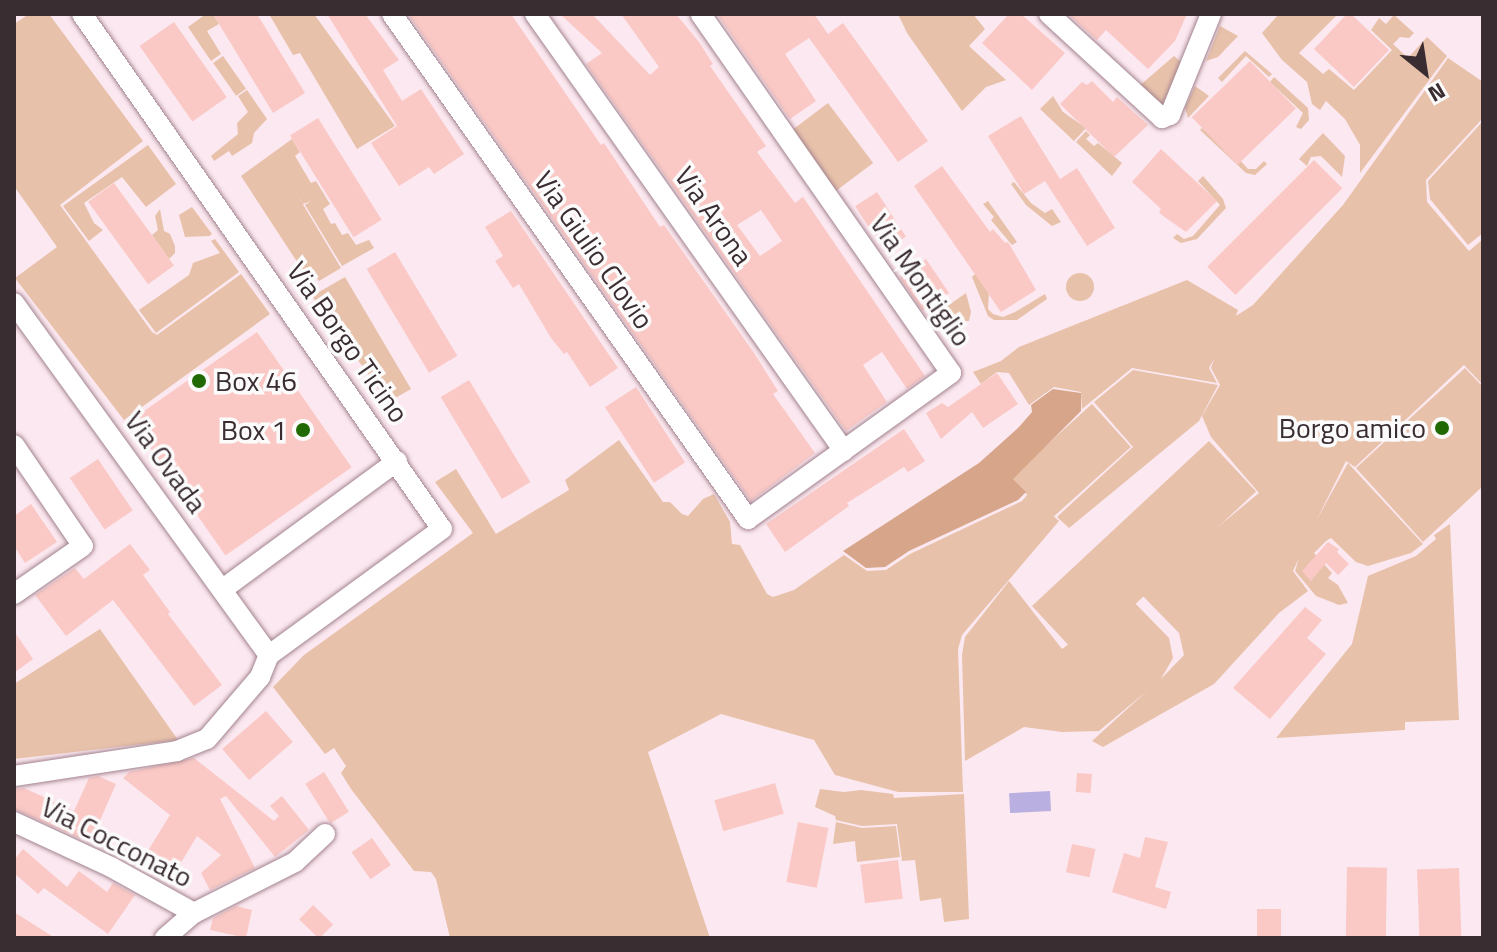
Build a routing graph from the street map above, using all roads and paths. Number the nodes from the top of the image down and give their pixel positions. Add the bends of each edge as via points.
1 (82, 14) edge
2 (392, 14) edge
3 (535, 14) edge
4 (701, 14) edge
5 (1049, 14) edge
6 (1211, 14) edge
7 (14, 303) edge
8 (14, 445) edge
9 (844, 451) junction
10 (397, 461) junction
11 (748, 519) joint
12 (223, 589) junction
13 (14, 594) edge
14 (269, 655) junction
15 (14, 776) edge
16 (14, 822) edge
17 (325, 834) dead end
18 (194, 913) junction
19 (165, 938) edge

1 - 10 street, Via Borgo Ticino
2 - 11 street, Via Giulio Clovio
3 - 9 street, Via Arona
4 - 9 street, Via Montiglio via 951,373
5 - 6 street via 1162,118 1170,115
7 - 12 street, Via Ovada
8 - 13 street via 83,546
9 - 11 street, Via Montiglio
10 - 12 street
10 - 14 street, Via Borgo Ticino via 442,529
12 - 14 street, Via Ovada
14 - 15 street via 260,677 207,739 177,751
16 - 18 street, Via Cocconato
17 - 18 street via 295,862
18 - 19 street

